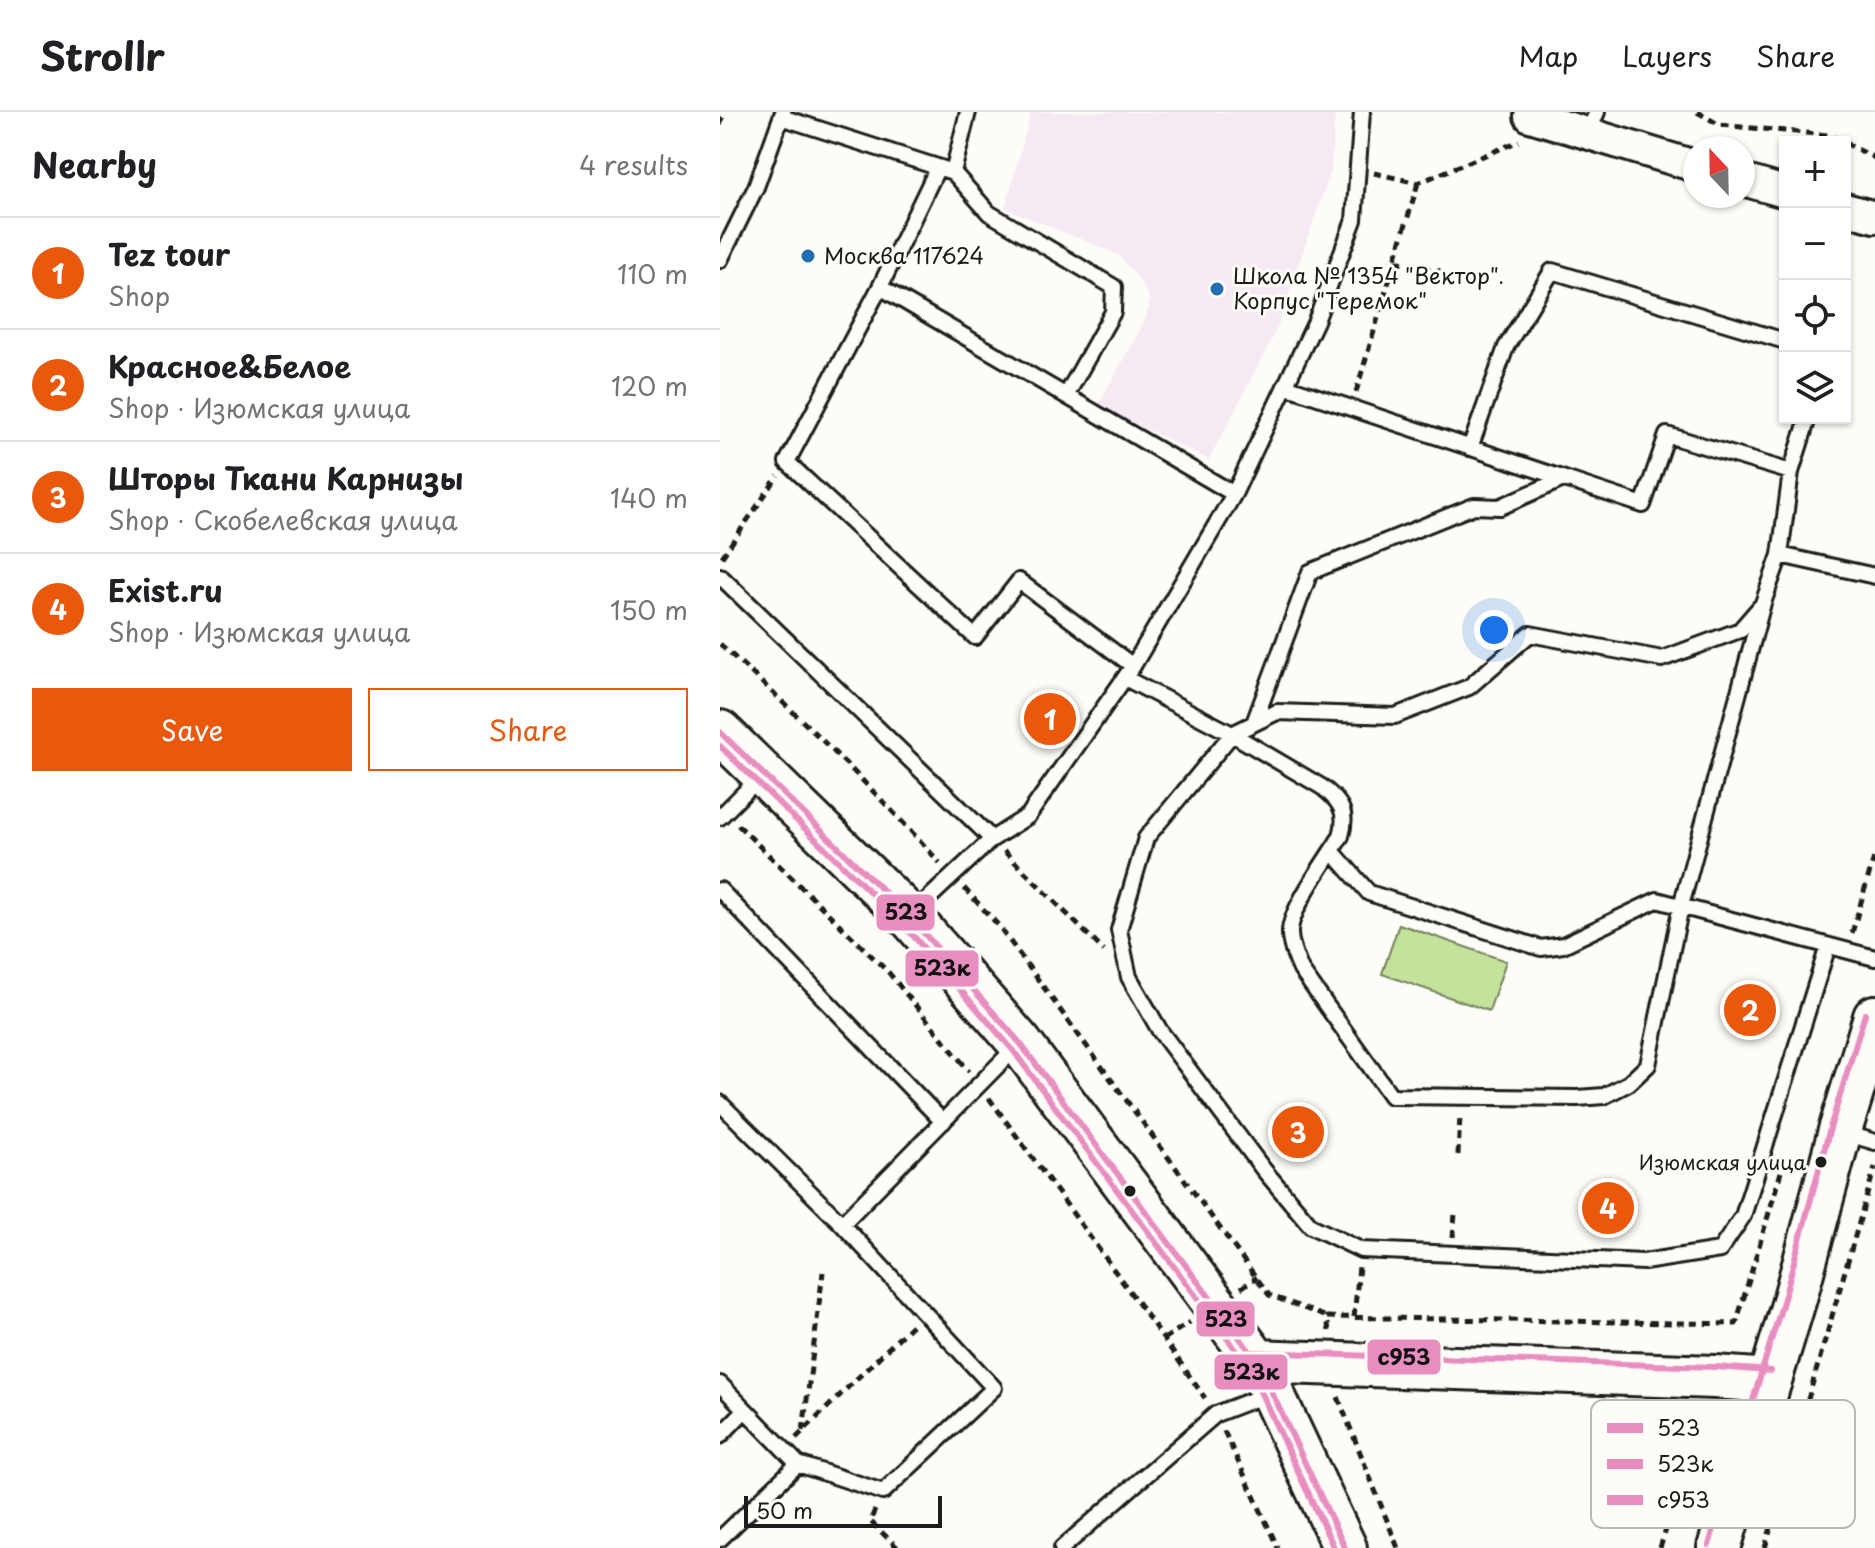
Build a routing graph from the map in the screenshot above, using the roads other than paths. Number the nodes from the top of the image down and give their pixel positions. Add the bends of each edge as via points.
1 (968, 112) edge
2 (1362, 112) edge
3 (782, 114) edge
4 (1543, 121) road end
5 (1592, 123) edge
6 (1683, 161) edge
7 (945, 169) junction
8 (1755, 183) edge
9 (1779, 190) edge
10 (1851, 211) edge
11 (1875, 217) edge
12 (720, 260) edge
13 (880, 287) junction
14 (1779, 339) edge
15 (1285, 386) junction
16 (1066, 396) junction
17 (1806, 424) edge
18 (1470, 448) junction
19 (1791, 472) junction
20 (1563, 479) junction
21 (1234, 494) junction
22 (1780, 555) junction
23 (720, 576) edge
24 (1875, 576) edge
25 (1763, 603) junction
26 (1129, 672) junction
27 (1254, 723) junction
28 (720, 732) edge
29 (1232, 734) junction
30 (763, 774) junction
31 (722, 814) edge
32 (992, 839) junction
33 (1332, 851) junction
34 (720, 890) edge
35 (1681, 906) junction
36 (909, 916) junction
37 (1828, 946) junction
38 (1875, 958) edge
39 (1875, 1017) edge
40 (1020, 1043) junction
41 (720, 1103) edge
42 (943, 1122) junction
43 (1858, 1137) edge
44 (842, 1224) junction
45 (1264, 1377) junction
46 (1770, 1381) junction
47 (720, 1384) edge
48 (1764, 1400) edge
49 (745, 1410) junction
50 (720, 1436) edge
51 (798, 1464) junction
52 (1725, 1528) edge
53 (720, 1539) edge
54 (1062, 1548) edge
55 (1345, 1548) edge
56 (1719, 1548) edge

1 - 7 lane
2 - 15 lane via 1354,220
3 - 7 lane
3 - 12 lane via 756,187
4 - 5 street
5 - 6 street
7 - 13 lane
7 - 16 lane via 989,213 1114,287 1113,312
8 - 9 street
10 - 11 street
13 - 16 lane
13 - 26 lane via 787,462 975,637 1019,581
14 - 18 lane via 1552,271 1506,347
15 - 18 lane
15 - 21 lane
16 - 21 lane
17 - 19 lane
18 - 20 lane
19 - 20 lane via 1667,435 1643,505
19 - 22 lane
20 - 27 lane via 1500,507 1474,506 1310,572
21 - 26 lane
22 - 24 lane
22 - 25 lane
23 - 32 lane
25 - 27 lane via 1740,630 1662,659 1530,634 1469,687 1395,716 1277,712
25 - 35 lane
26 - 29 lane
26 - 32 lane via 1028,816
27 - 29 lane
28 - 30 street
29 - 33 lane via 1335,797 1345,823
29 - 37 lane via 1146,838 1119,930 1129,977 1160,1031 1311,1226 1361,1250 1644,1262 1720,1250 1743,1216
30 - 31 lane
30 - 36 street
32 - 36 lane
33 - 35 lane via 1369,893 1541,948 1563,945 1657,900
33 - 35 lane via 1294,913 1289,931 1293,951 1301,970 1391,1096 1577,1098 1604,1096 1629,1083 1648,1065
34 - 42 lane
35 - 37 lane
36 - 40 street
37 - 38 lane
39 - 43 street
40 - 42 lane
40 - 45 street
41 - 44 lane
42 - 44 lane
43 - 46 street via 1795,1298
44 - 51 lane via 994,1388 883,1492
45 - 46 street
45 - 54 lane
45 - 55 street
46 - 48 street
47 - 49 lane
49 - 50 lane
49 - 51 lane
51 - 53 lane
52 - 56 street

